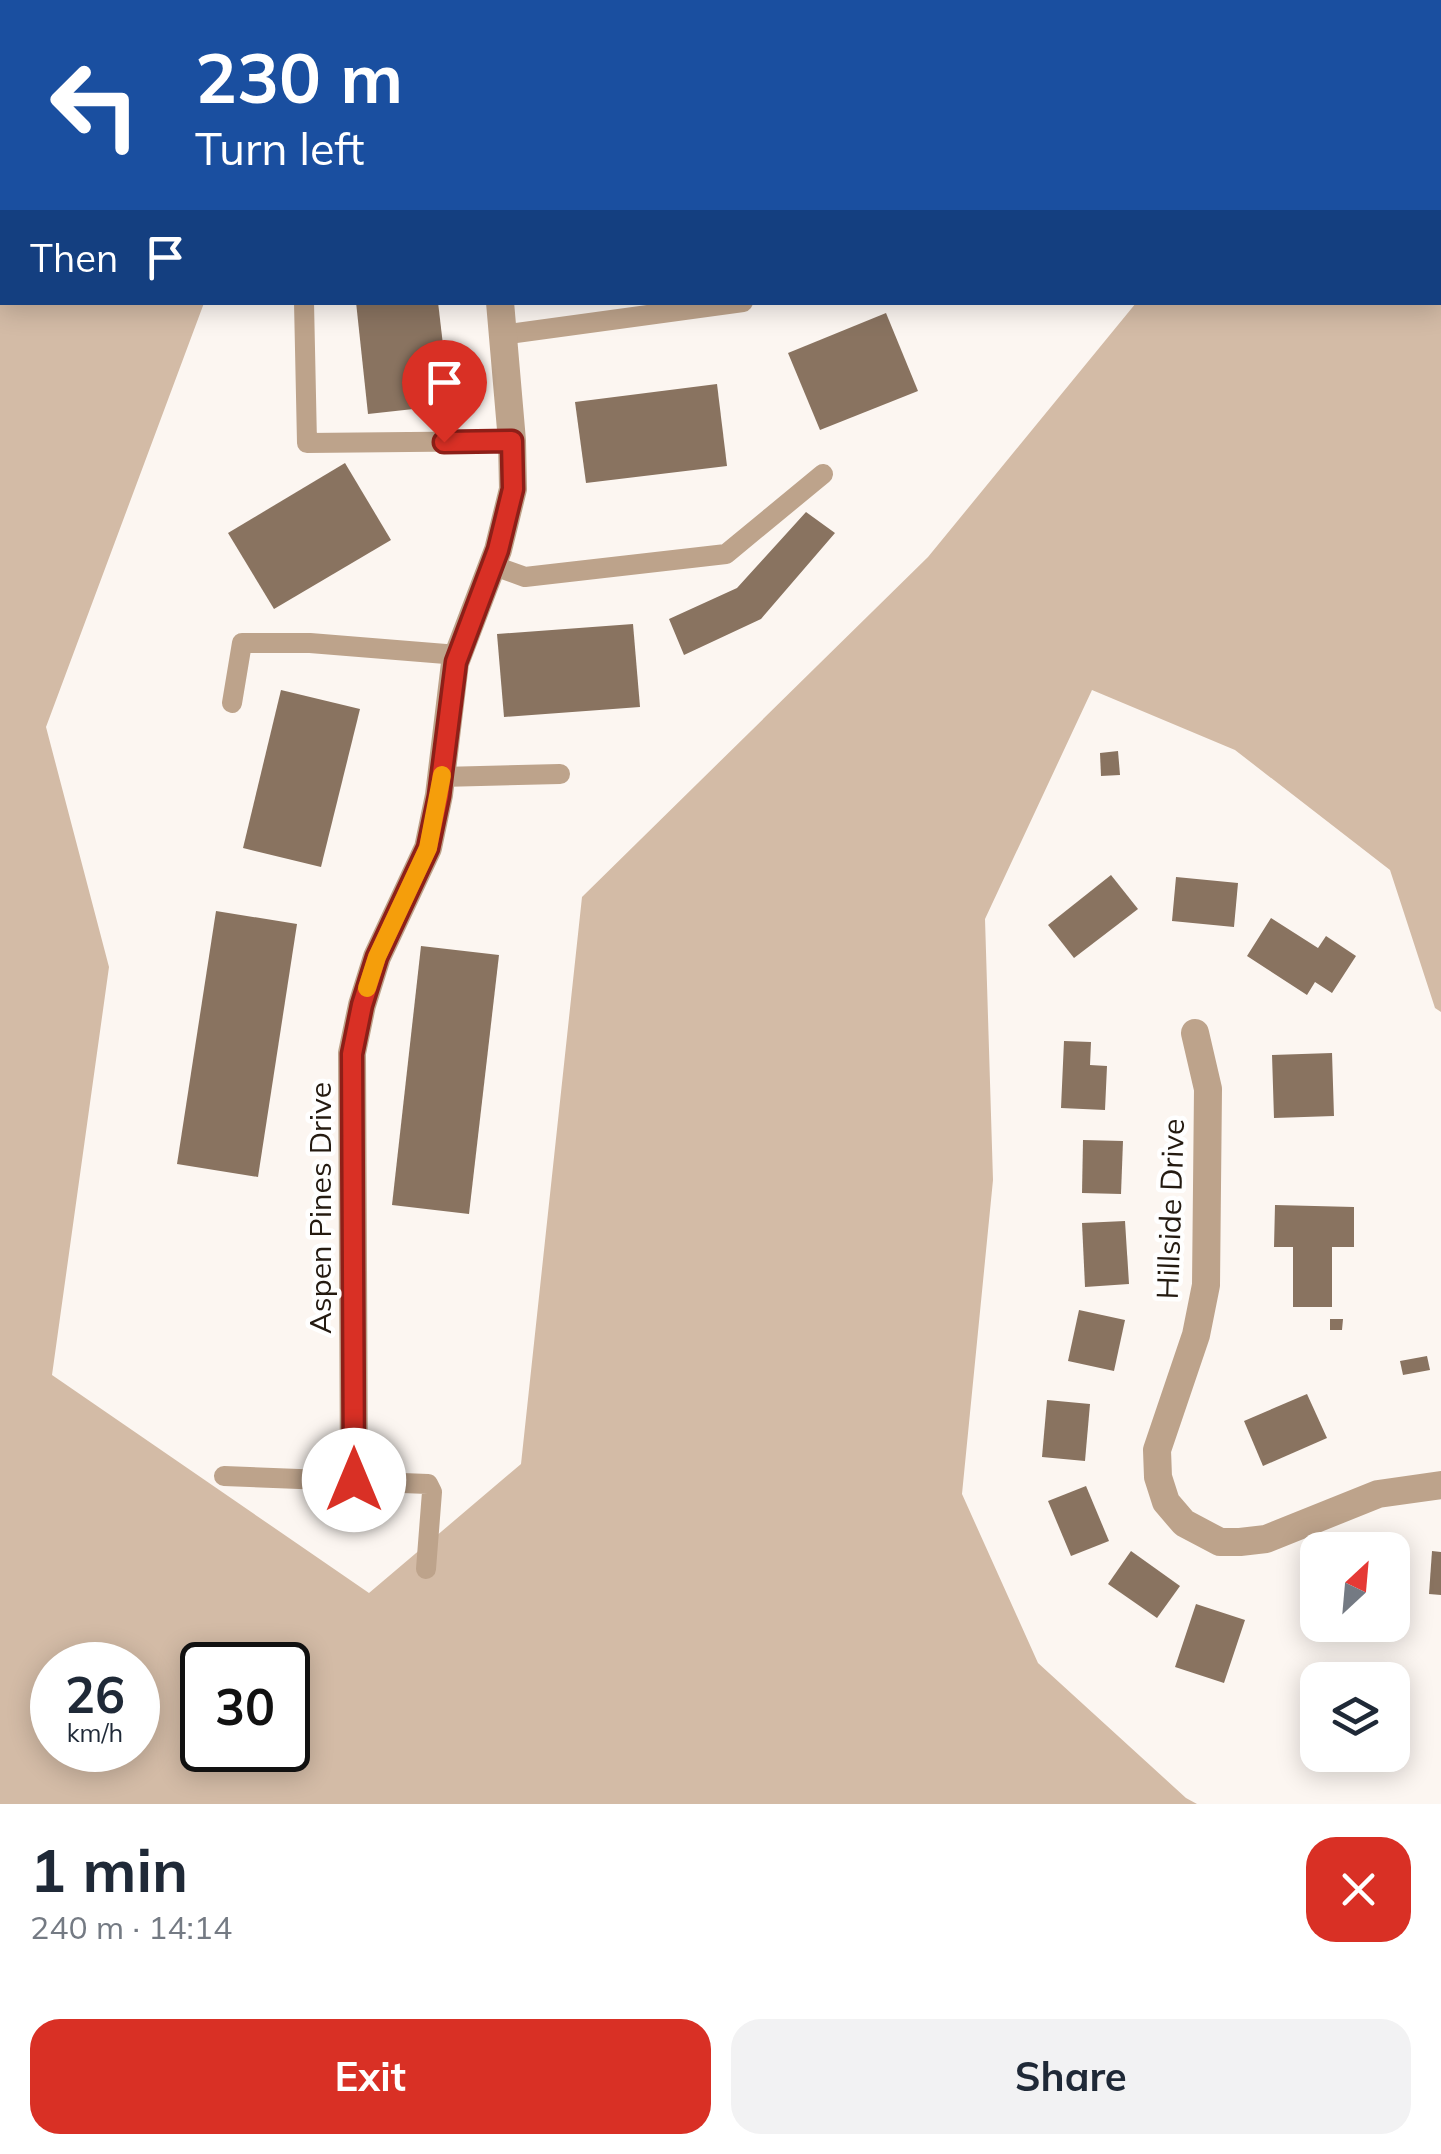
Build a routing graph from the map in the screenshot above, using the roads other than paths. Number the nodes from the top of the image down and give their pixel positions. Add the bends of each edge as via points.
1 (304, 305) edge
2 (500, 305) edge
3 (721, 305) edge
4 (501, 335) junction
5 (512, 441) junction
6 (823, 474) dead end
7 (492, 565) junction
8 (458, 655) junction
9 (232, 703) dead end
10 (560, 774) dead end
11 (442, 777) junction
12 (1195, 1033) dead end
13 (224, 1476) dead end
14 (354, 1480) junction
15 (1441, 1485) edge
16 (426, 1569) dead end

1 - 5 lane via 307,443
2 - 4 street, Aspen Pines Drive
3 - 4 lane
4 - 5 street, Aspen Pines Drive
5 - 7 street, Aspen Pines Drive via 513,489
6 - 7 lane via 726,554 525,576
7 - 8 street, Aspen Pines Drive
8 - 9 lane via 242,643
8 - 11 street, Aspen Pines Drive
10 - 11 lane
11 - 14 street, Aspen Pines Drive via 428,848 377,957 352,1054
12 - 15 street, Hillside Drive via 1208,1089 1206,1285 1157,1450 1166,1502 1184,1523 1220,1542 1240,1542 1266,1539 1378,1494
13 - 14 lane
14 - 16 lane via 428,1484

